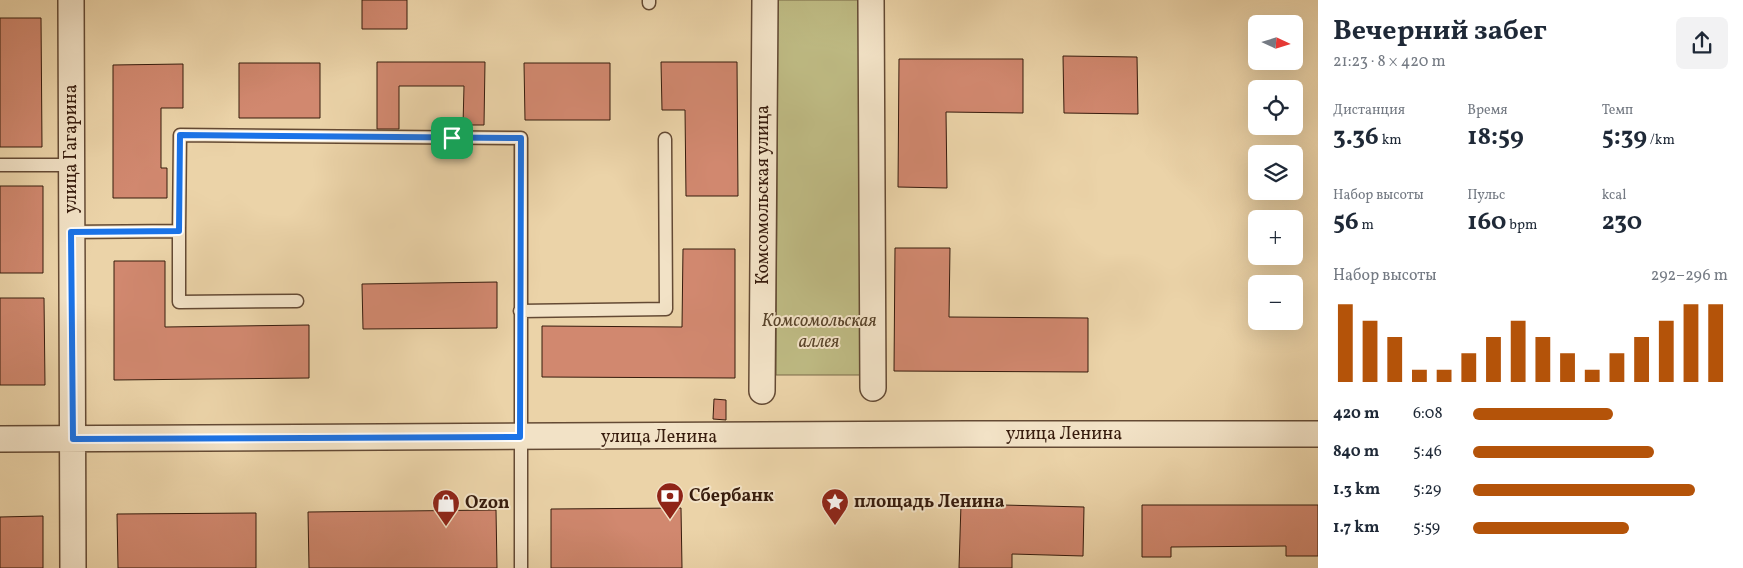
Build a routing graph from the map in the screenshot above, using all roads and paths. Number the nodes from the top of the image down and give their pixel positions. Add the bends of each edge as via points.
1 (71, 0) edge
2 (764, 0) edge
3 (871, 0) edge
4 (665, 139) dead end
5 (0, 165) edge
6 (71, 165) junction
7 (179, 231) junction
8 (71, 232) junction
9 (297, 301) dead end
10 (520, 311) junction
11 (873, 388) dead end
12 (762, 391) dead end
13 (1318, 434) edge
14 (520, 437) junction
15 (0, 439) edge
16 (73, 439) junction
17 (73, 568) edge
18 (521, 568) edge

1 - 6 street, улица Гагарина
2 - 12 street, Комсомольская улица
3 - 11 street
4 - 10 lane via 666,309
5 - 6 lane
6 - 8 street, улица Гагарина
7 - 8 lane
7 - 9 lane via 178,302
7 - 10 lane via 180,135 521,138
8 - 16 street, улица Гагарина
10 - 14 lane
13 - 14 street, улица Ленина
14 - 16 street, улица Ленина
14 - 18 lane
15 - 16 street, улица Ленина
16 - 17 street, улица Гагарина

